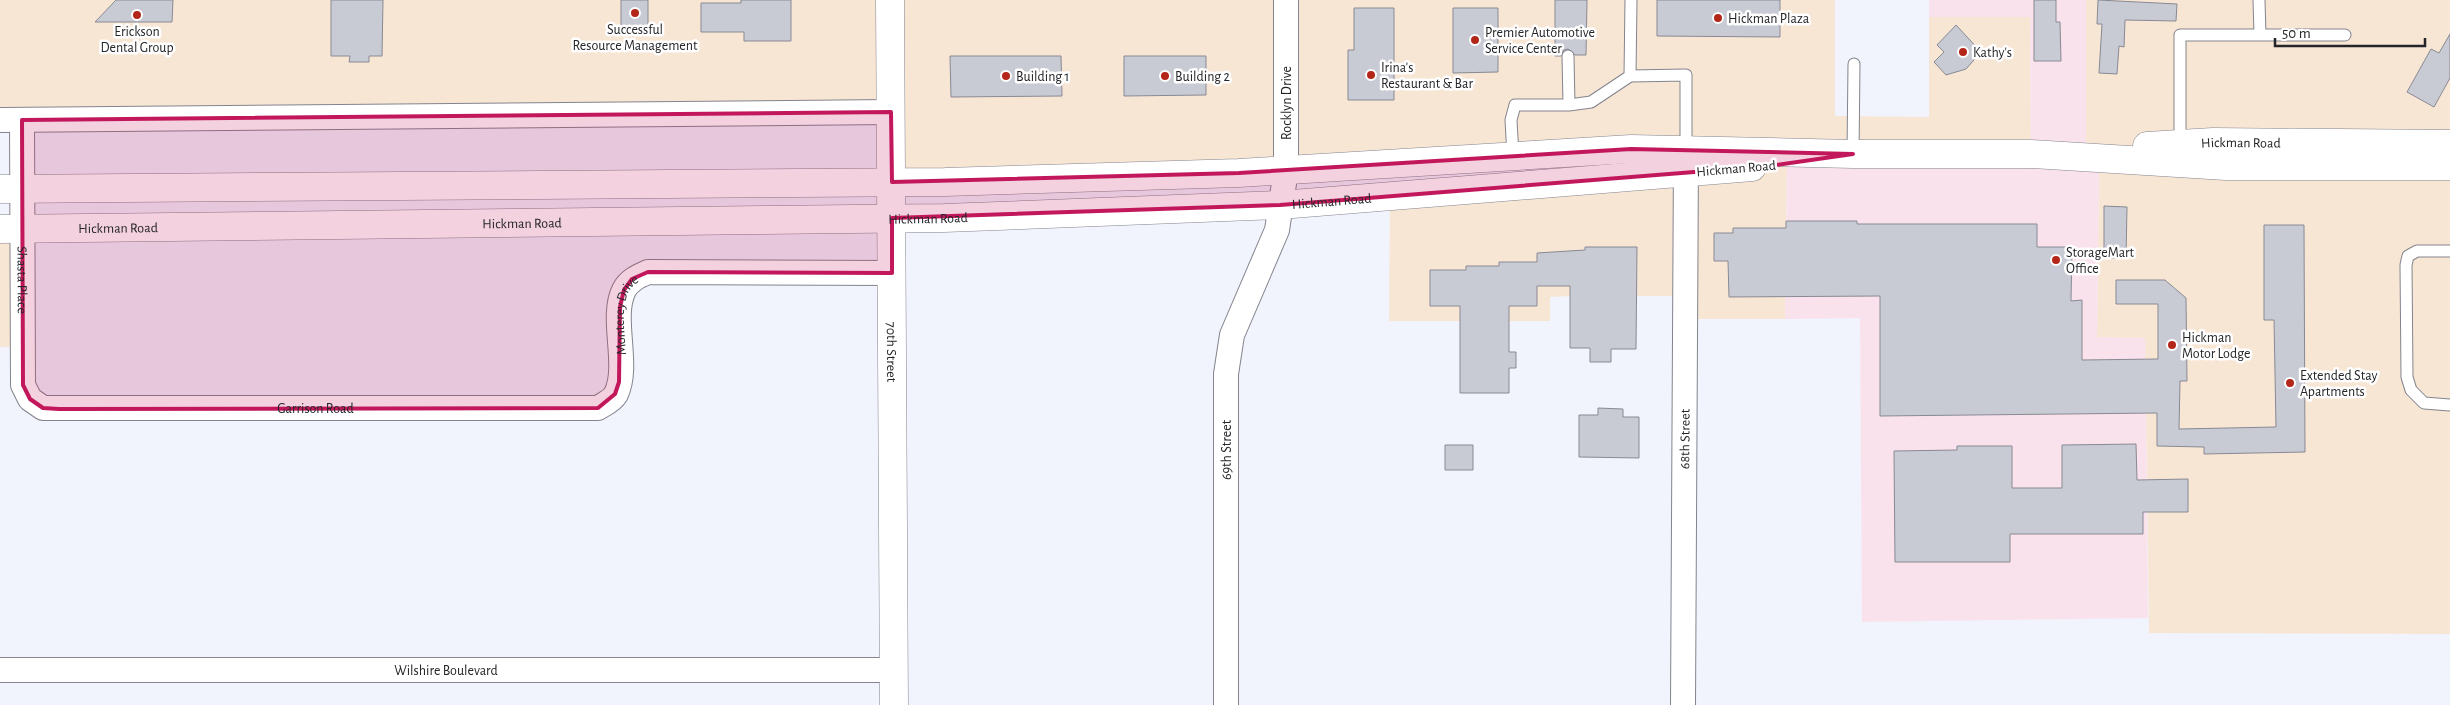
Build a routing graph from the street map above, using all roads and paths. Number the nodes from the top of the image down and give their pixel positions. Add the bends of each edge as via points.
1 (890, 0) edge
2 (1286, 0) edge
3 (1631, 0) edge
4 (2259, 0) edge
5 (2260, 35) junction
6 (2345, 35) dead end
7 (1568, 56) dead end
8 (1854, 64) dead end
9 (1630, 76) junction
10 (1569, 105) junction
11 (891, 112) junction
12 (11, 120) edge
13 (2180, 144) junction
14 (2450, 144) edge
15 (1853, 154) junction
16 (2031, 154) junction
17 (1512, 156) junction
18 (1686, 162) junction
19 (2450, 166) edge
20 (1286, 170) junction
21 (892, 182) junction
22 (11, 189) edge
23 (1280, 205) junction
24 (892, 218) junction
25 (11, 229) edge
26 (2450, 251) edge
27 (892, 273) junction
28 (23, 371) joint
29 (619, 382) joint
30 (2450, 405) edge
31 (0, 670) edge
32 (894, 670) junction
33 (894, 705) edge
34 (1226, 705) edge
35 (1683, 705) edge

1 - 11 main road, 70th Street
2 - 20 street, Rocklyn Drive
3 - 9 lane
4 - 5 lane
5 - 6 lane
5 - 13 lane via 2180,35
7 - 10 lane
8 - 15 lane
9 - 10 lane via 1591,102
9 - 18 lane via 1686,75
10 - 17 lane via 1515,105 1511,120
11 - 12 street
11 - 21 main road, 70th Street
12 - 22 street, Shasta Place
13 - 14 main road, Hickman Road
13 - 16 main road, Hickman Road
15 - 16 main road, Hickman Road
15 - 18 main road, Hickman Road
16 - 19 main road, Hickman Road via 2226,166
17 - 18 main road, Hickman Road via 1631,149
17 - 20 main road, Hickman Road
18 - 23 main road, Hickman Road
18 - 35 street, 68th Street
20 - 21 main road, Hickman Road
20 - 23 street, Rocklyn Drive
21 - 22 main road, Hickman Road
21 - 24 main road, 70th Street
22 - 25 street, Shasta Place
23 - 24 main road, Hickman Road
23 - 34 street, 69th Street via 1276,230 1232,335 1226,374
24 - 25 main road, Hickman Road
24 - 27 main road, 70th Street
25 - 28 street, Shasta Place
26 - 30 lane via 2417,251 2408,256 2406,265 2407,377 2411,390 2424,403
27 - 29 street, Monterey Drive via 648,272 640,275 632,279 624,290 620,306
27 - 32 main road, 70th Street
28 - 29 street, Garrison Road via 23,385 30,399 43,408 58,409 588,409 598,408 609,401
31 - 32 street, Wilshire Boulevard
32 - 33 main road, 70th Street

